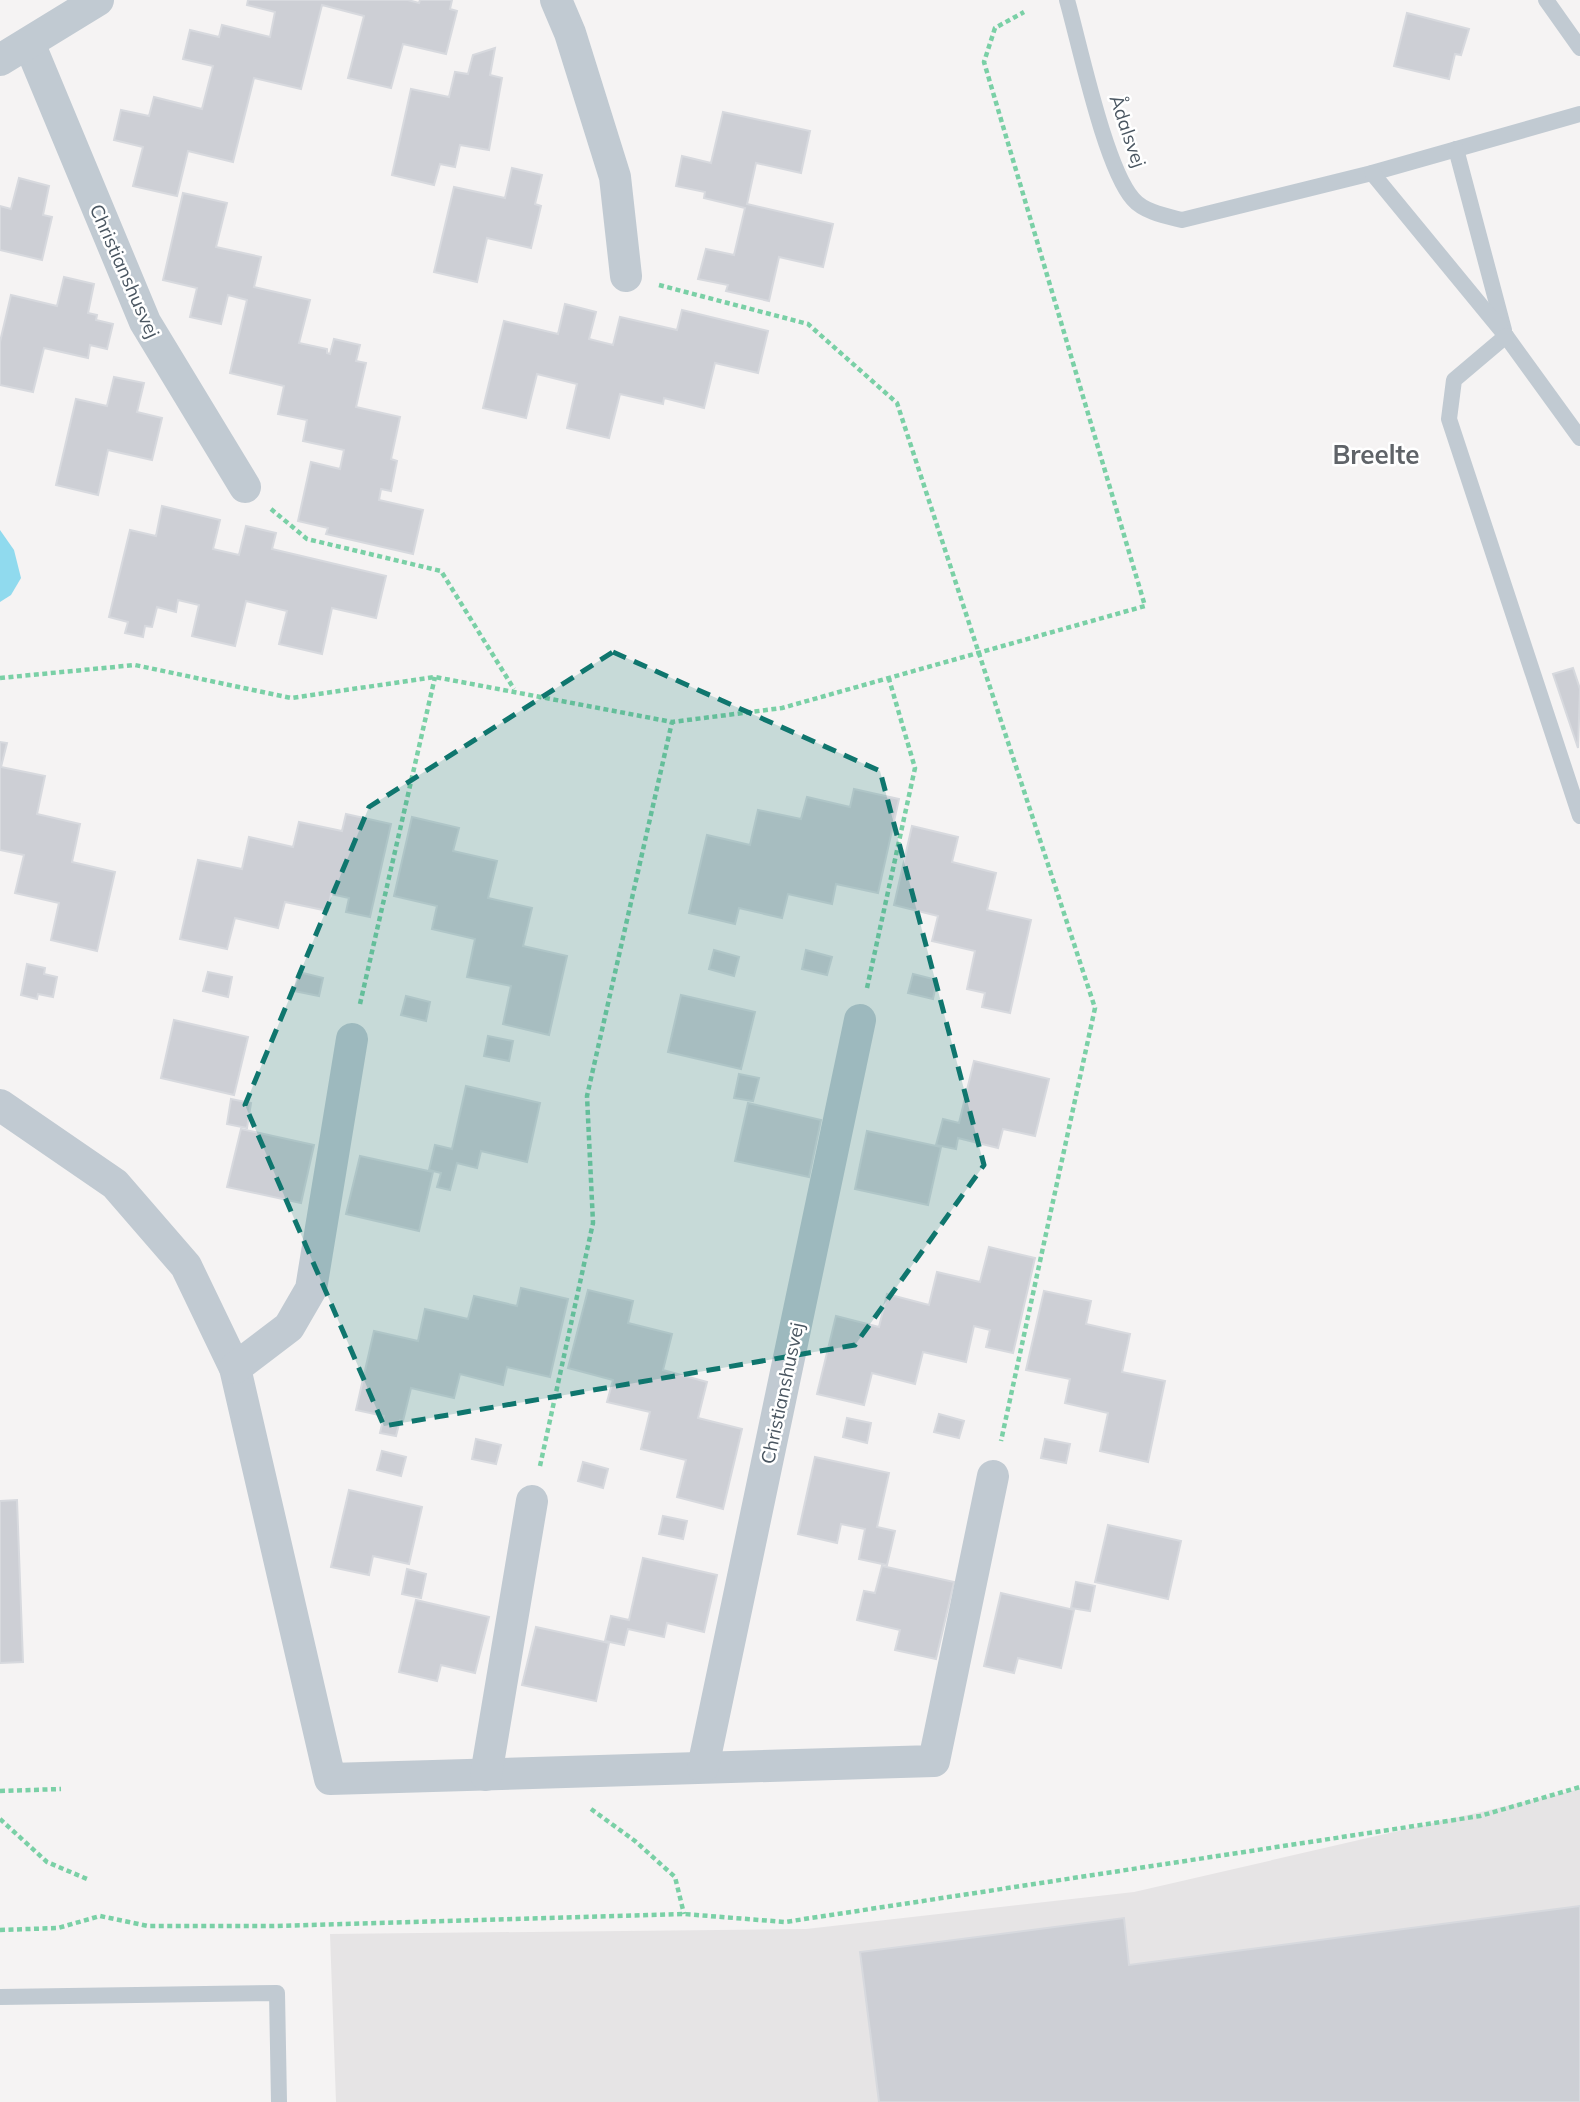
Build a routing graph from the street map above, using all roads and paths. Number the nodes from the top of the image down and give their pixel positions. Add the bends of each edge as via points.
1 (98, 0) edge
2 (555, 0) edge
3 (1067, 0) edge
4 (1546, 0) edge
5 (1024, 12) dead end
6 (29, 43) junction
7 (1580, 48) edge
8 (0, 60) edge
9 (1580, 114) edge
10 (1456, 149) junction
11 (1373, 173) junction
12 (626, 276) joint
13 (1506, 336) junction
14 (1580, 438) edge
15 (245, 487) joint
16 (981, 653) junction
17 (435, 677) junction
18 (0, 678) edge
19 (889, 679) junction
20 (514, 690) junction
21 (672, 722) junction
22 (1580, 816) edge
23 (860, 1020) joint
24 (352, 1039) joint
25 (0, 1105) edge
26 (234, 1368) junction
27 (993, 1476) joint
28 (532, 1501) joint
29 (703, 1767) junction
30 (544, 1773) junction
31 (486, 1775) junction
32 (1580, 1787) edge
33 (61, 1789) dead end
34 (0, 1791) edge
35 (0, 1819) edge
36 (87, 1879) dead end
37 (684, 1914) junction
38 (0, 1930) edge
39 (0, 1997) edge
40 (279, 2102) edge

1 - 6 street
2 - 12 street via 570,33 615,177
3 - 11 lane, Ådalsvej via 1111,157 1133,200 1154,213 1182,220
4 - 7 lane
5 - 16 path via 995,28 984,62 1145,606
6 - 8 street
6 - 15 street, Christianshusvej via 145,323
9 - 10 lane, Ådalsvej
10 - 11 lane, Ådalsvej
10 - 13 lane
11 - 13 lane
12 - 16 path via 808,324 897,403
13 - 14 lane
13 - 22 lane via 1454,380 1449,419
15 - 20 path via 307,539 441,571
16 - 19 path
16 - 27 path via 1095,1008
17 - 18 path via 291,698 135,665
17 - 20 path
17 - 24 path
19 - 21 path via 782,708
19 - 23 path via 915,768
20 - 21 path
21 - 28 path via 587,1096 593,1223
23 - 29 street, Christianshusvej
24 - 26 street via 311,1290 289,1327
25 - 26 street via 115,1184 186,1266
26 - 31 street via 330,1779
27 - 29 street via 934,1761
28 - 31 street
29 - 30 street
30 - 31 street
30 - 37 path via 675,1877
32 - 37 path via 1480,1816 785,1922
33 - 34 path
35 - 36 path via 47,1862
37 - 38 path via 274,1926 148,1926 100,1916 58,1928
39 - 40 lane via 277,1993

